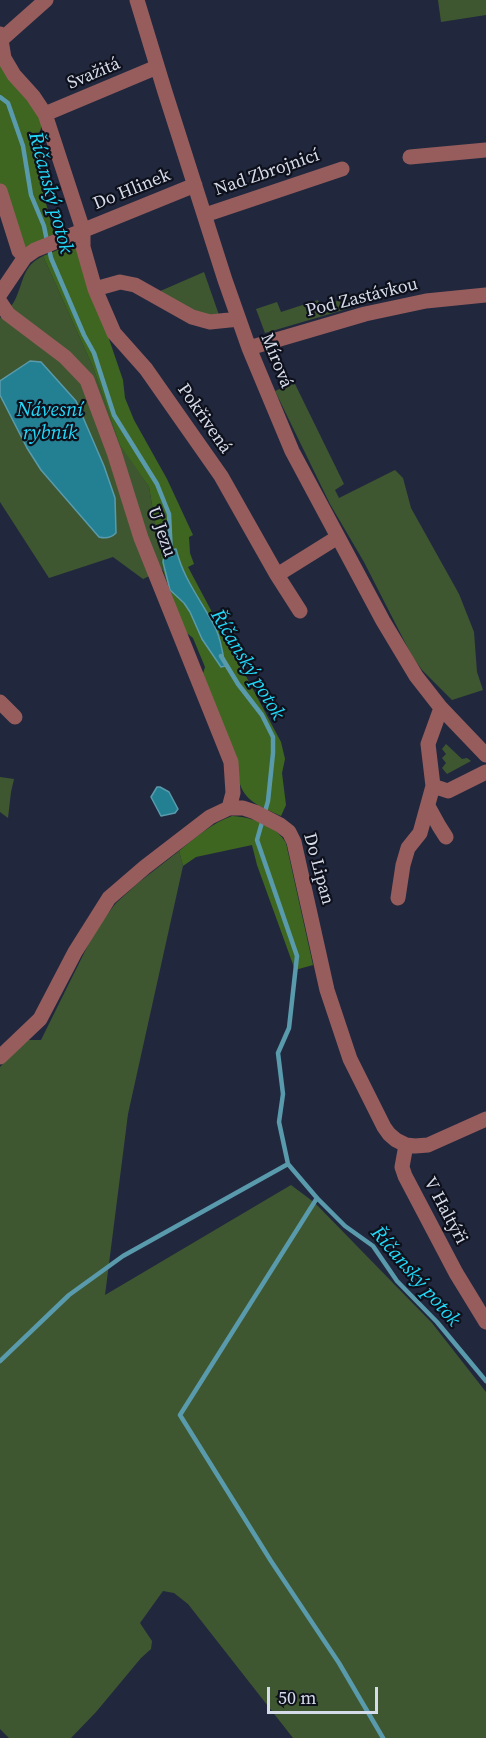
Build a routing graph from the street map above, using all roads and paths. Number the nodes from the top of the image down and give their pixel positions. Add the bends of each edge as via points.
1 (46, 0) edge
2 (137, 0) edge
3 (1, 37) edge
4 (157, 68) junction
5 (45, 114) junction
6 (486, 150) edge
7 (410, 157) dead end
8 (342, 169) dead end
9 (195, 185) junction
10 (0, 191) edge
11 (205, 215) junction
12 (82, 230) junction
13 (30, 254) junction
14 (95, 289) junction
15 (0, 294) edge
16 (486, 295) edge
17 (0, 302) edge
18 (239, 319) junction
19 (249, 348) junction
20 (338, 537) junction
21 (277, 575) junction
22 (300, 611) dead end
23 (0, 702) edge
24 (441, 708) junction
25 (15, 717) dead end
26 (486, 755) edge
27 (486, 772) edge
28 (433, 786) junction
29 (428, 806) junction
30 (229, 808) junction
31 (447, 837) dead end
32 (398, 898) dead end
33 (0, 1057) edge
34 (486, 1119) edge
35 (406, 1144) junction
36 (486, 1322) edge

1 - 3 street
2 - 4 street, Mírová
3 - 5 street, Pokřivená via 4,58
4 - 5 street, Svažitá
4 - 9 street, Mírová
5 - 12 street, Pokřivená
6 - 7 street
8 - 11 street, Nad Zbrojnicí
9 - 11 street, Mírová
9 - 12 street, Do Hlinek
10 - 13 street via 19,251
11 - 18 street, Mírová
12 - 13 street, Do Hlinek
12 - 14 street, Pokřivená
13 - 15 street
14 - 18 street via 120,282 135,285 192,317 210,322
14 - 21 street, Pokřivená via 114,333 147,369 221,476
16 - 19 street, Pod Zastávkou via 426,301 365,314
17 - 30 street, U Jezu via 8,314 65,357 87,380 141,538 231,762 233,793
18 - 19 street, Mírová
19 - 20 street, Mírová via 292,451
20 - 21 street
20 - 24 street, Mírová via 416,676
21 - 22 street, Pokřivená
23 - 25 street
24 - 26 street, Mírová
24 - 28 street via 428,744
27 - 28 street via 448,791
28 - 29 street
29 - 31 street
29 - 32 street via 420,832 408,848
30 - 33 street via 210,817 109,898 40,1018
30 - 35 street, Do Lipan via 255,812 289,832 327,990 350,1059 384,1127
34 - 35 street via 428,1145
35 - 36 street, V Haltýři via 402,1167 405,1176

